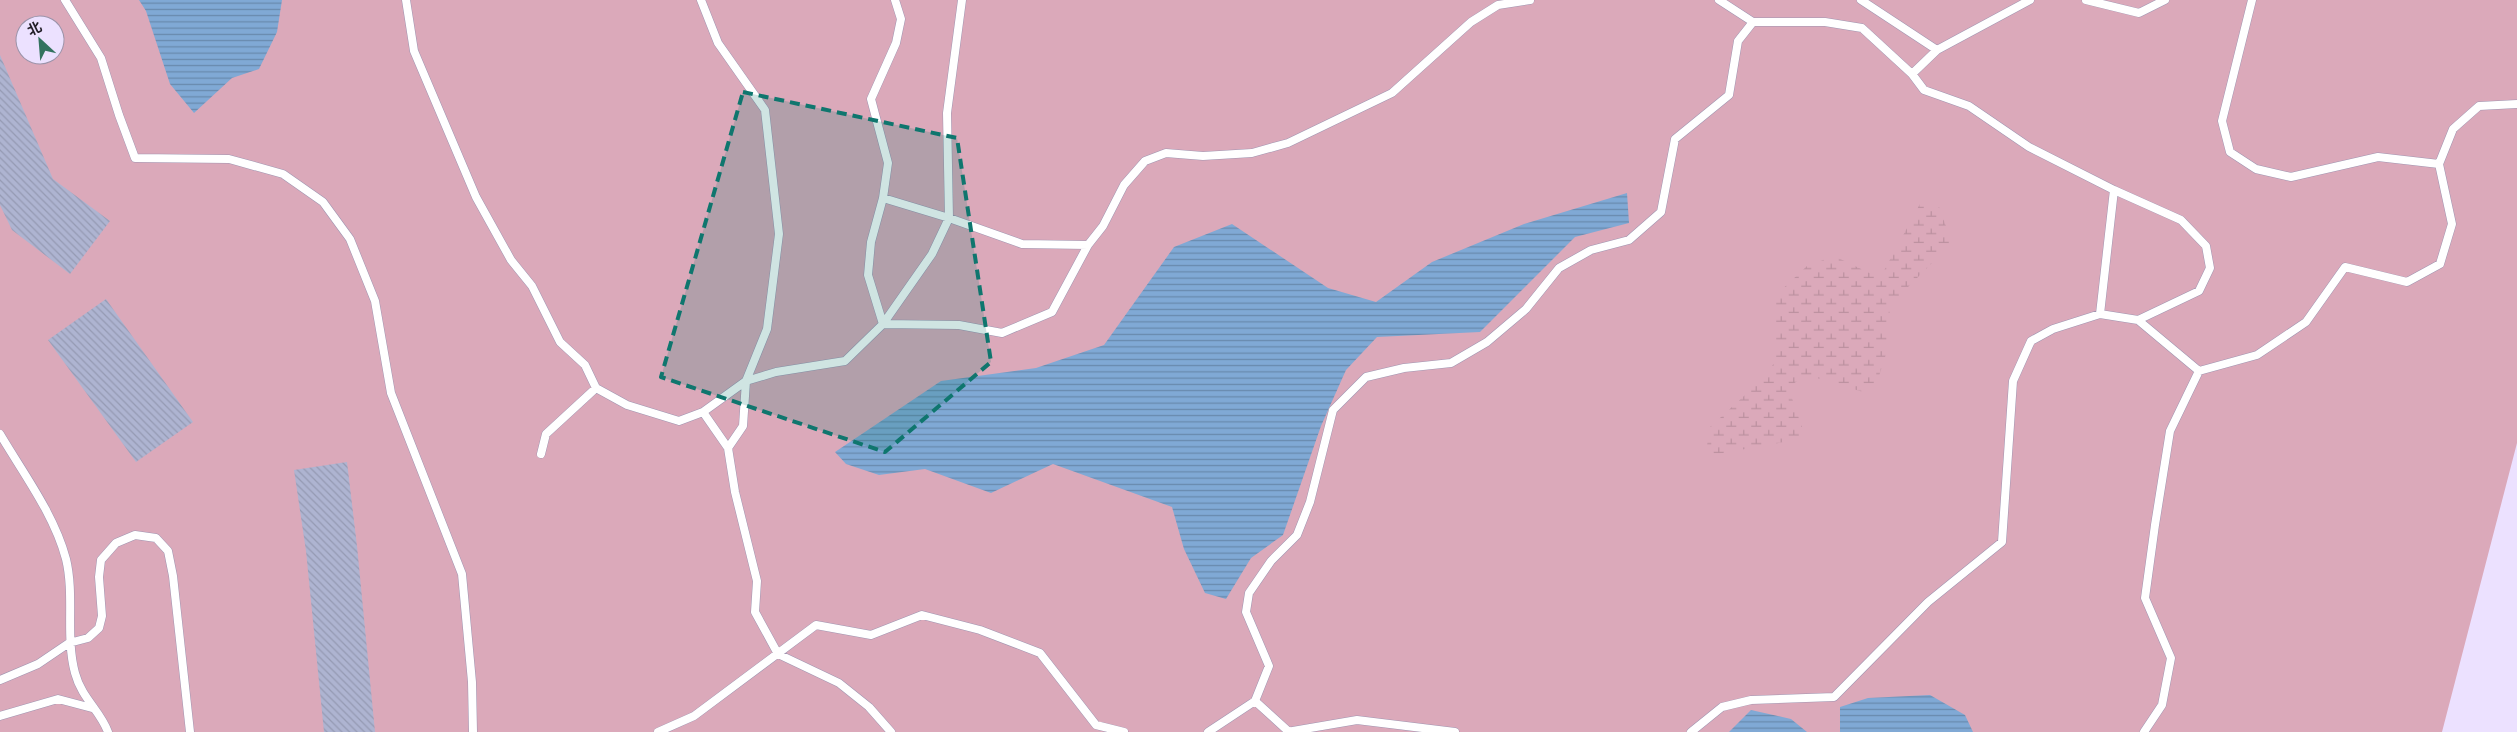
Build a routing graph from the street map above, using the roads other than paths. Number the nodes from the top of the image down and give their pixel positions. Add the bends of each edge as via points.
1 (65, 0) edge
2 (406, 0) edge
3 (701, 0) edge
4 (895, 0) edge
5 (962, 0) edge
6 (1530, 0) edge
7 (1719, 0) edge
8 (1861, 0) edge
9 (2030, 0) edge
10 (2086, 0) edge
11 (2165, 0) edge
12 (2252, 0) edge
13 (1753, 22) junction
14 (1937, 50) junction
15 (1912, 74) junction
16 (2517, 104) edge
17 (2440, 164) junction
18 (2114, 190) junction
19 (883, 198) junction
20 (949, 218) junction
21 (1088, 245) junction
22 (2100, 314) junction
23 (2138, 320) junction
24 (883, 324) junction
25 (2198, 371) junction
26 (746, 381) junction
27 (596, 388) junction
28 (703, 412) junction
29 (0, 434) edge
30 (728, 448) junction
31 (540, 454) dead end
32 (69, 643) junction
33 (778, 654) junction
34 (0, 680) edge
35 (1254, 701) junction
36 (92, 708) junction
37 (0, 716) edge
38 (1287, 731) edge
39 (108, 732) edge
40 (190, 732) edge
41 (473, 732) edge
42 (658, 732) edge
43 (891, 732) edge
44 (1124, 732) edge
45 (1208, 732) edge
46 (1455, 732) edge
47 (1692, 732) edge
48 (2144, 732) edge

1 - 41 lane via 101,58 135,158 229,160 283,174 323,202 350,239 375,301 391,393 462,574
2 - 27 lane via 414,51 476,197 511,260 532,286 560,342 585,365
3 - 26 lane via 718,43 765,110 780,234 767,329
4 - 19 lane via 900,20 896,43 871,99 888,163
5 - 20 lane via 947,113
6 - 21 lane via 1498,6 1471,22 1392,93 1288,143 1252,154 1203,156 1166,153 1145,161 1124,185 1103,226
7 - 13 lane
8 - 14 lane
9 - 14 lane
10 - 11 lane via 2139,14
12 - 17 lane via 2222,121 2230,152 2256,169 2292,176 2378,157
13 - 15 lane via 1825,22 1862,28
13 - 35 lane via 1738,41 1729,95 1675,139 1662,212 1629,240 1591,250 1559,268 1526,309 1487,342 1451,363 1404,368 1366,378 1333,410 1310,502 1297,535 1271,561 1249,593 1246,612 1269,666
14 - 15 lane
15 - 18 lane via 1924,90 1969,106 2029,147
16 - 17 lane via 2478,106 2453,129
17 - 25 lane via 2452,224 2440,264 2407,282 2345,267 2306,322 2257,354
18 - 22 lane
18 - 23 lane via 2181,220 2206,246 2210,268 2200,291
19 - 20 lane
19 - 24 lane via 871,242 868,275
20 - 21 lane via 1022,244
20 - 24 lane via 932,254
21 - 24 lane via 1052,312 1002,333 958,325
22 - 23 lane
22 - 47 lane via 2053,329 2031,341 2013,380 2002,542 1928,602 1834,697 1751,700 1722,707
23 - 25 lane
24 - 26 lane via 845,361 776,372
25 - 48 lane via 2170,431 2155,525 2145,598 2171,658 2162,705
26 - 28 lane
26 - 30 lane via 743,426
27 - 28 lane via 627,405 679,421
27 - 31 lane via 546,434
28 - 30 lane
29 - 32 lane via 55,527 66,560 71,623
30 - 33 lane via 757,581 755,612
32 - 34 lane via 38,664
32 - 36 lane via 79,686
32 - 40 lane via 88,638 99,628 102,616 101,560 116,542 135,535 156,538 168,551 173,576
33 - 42 lane via 694,716
33 - 43 lane via 839,683 869,707
33 - 44 lane via 816,624 871,634 922,615 980,630 1040,653 1096,725
35 - 38 lane
35 - 45 lane
36 - 37 lane via 58,699
36 - 39 lane
38 - 46 lane via 1357,720

